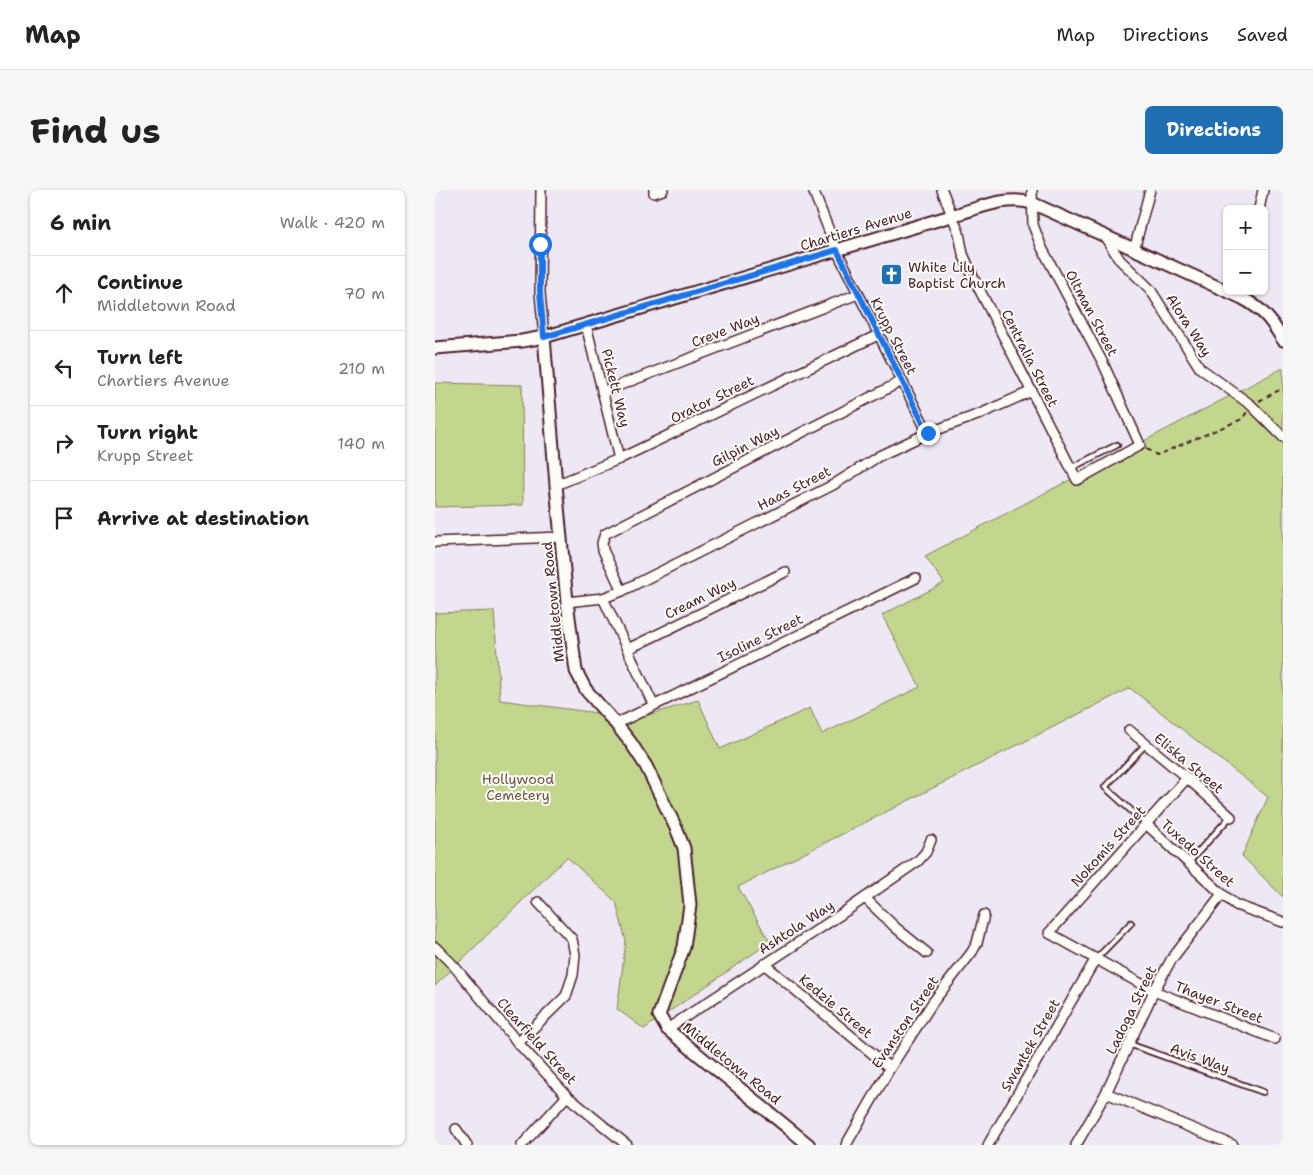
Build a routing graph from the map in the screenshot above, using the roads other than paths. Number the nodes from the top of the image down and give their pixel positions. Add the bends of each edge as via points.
1 (541, 190) edge
2 (654, 190) edge
3 (663, 190) edge
4 (813, 190) edge
5 (942, 190) edge
6 (1032, 190) edge
7 (1150, 190) edge
8 (1263, 190) edge
9 (1032, 203) junction
10 (1260, 205) edge
11 (951, 216) junction
12 (1105, 237) junction
13 (837, 250) junction
14 (1134, 250) junction
15 (1223, 287) edge
16 (858, 294) junction
17 (1243, 295) edge
18 (586, 325) junction
19 (878, 335) junction
20 (544, 337) junction
21 (1283, 340) edge
22 (435, 348) edge
23 (902, 381) junction
24 (1032, 391) junction
25 (602, 392) junction
26 (928, 433) junction
27 (1283, 437) edge
28 (1117, 445) dead end
29 (619, 459) junction
30 (1071, 468) junction
31 (1077, 480) joint
32 (556, 485) junction
33 (561, 537) junction
34 (435, 542) edge
35 (785, 572) dead end
36 (915, 578) dead end
37 (622, 591) junction
38 (603, 598) junction
39 (567, 602) junction
40 (628, 649) junction
41 (653, 704) junction
42 (616, 724) junction
43 (1129, 730) dead end
44 (1146, 744) junction
45 (1187, 778) junction
46 (1231, 817) joint
47 (1146, 824) junction
48 (931, 840) dead end
49 (1189, 862) junction
50 (1222, 894) junction
51 (865, 898) junction
52 (538, 902) dead end
53 (985, 915) dead end
54 (1283, 922) edge
55 (1131, 923) dead end
56 (1049, 933) joint
57 (435, 947) edge
58 (927, 953) dead end
59 (1095, 960) junction
60 (764, 964) junction
61 (1154, 991) junction
62 (667, 1028) junction
63 (1275, 1039) dead end
64 (518, 1043) junction
65 (1129, 1044) junction
66 (890, 1068) junction
67 (1263, 1092) dead end
68 (1105, 1094) junction
69 (567, 1096) junction
70 (456, 1129) dead end
71 (467, 1145) edge
72 (522, 1145) edge
73 (627, 1145) edge
74 (809, 1145) edge
75 (846, 1145) edge
76 (988, 1145) edge
77 (1076, 1145) edge
78 (1233, 1145) edge

1 - 20 street, Middletown Road via 540,293
2 - 3 street
4 - 13 street, Krupp Street
5 - 11 street, Centralia Street
6 - 9 street, Oltman Street
7 - 14 street
8 - 10 street
9 - 11 street, Chartiers Avenue via 1009,200
9 - 12 street, Chartiers Avenue
9 - 31 street, Oltman Street via 1033,224 1042,248 1103,363 1140,445
11 - 13 street, Chartiers Avenue
11 - 24 street, Centralia Street via 974,279
12 - 14 street, Chartiers Avenue
12 - 27 street, Alora Way via 1120,260 1150,289 1201,368 1251,405
13 - 16 street, Krupp Street
13 - 18 street, Chartiers Avenue
14 - 15 street, Chartiers Avenue
16 - 19 street, Krupp Street
16 - 25 street, Creve Way
17 - 21 street, Chartiers Avenue via 1271,320
18 - 20 street, Chartiers Avenue
18 - 25 street, Pickett Way
19 - 23 street, Krupp Street
19 - 29 street, Orator Street
20 - 22 street, Chartiers Avenue
20 - 32 street, Middletown Road
23 - 26 street, Krupp Street
23 - 37 street, Gilpin Way via 613,528 603,538 603,550
24 - 26 street, Haas Street
24 - 30 street, Centralia Street
25 - 29 street, Pickett Way
26 - 37 street, Haas Street via 879,456 833,485
28 - 30 lane
29 - 32 street, Orator Street
30 - 31 street, Centralia Street
32 - 33 street, Middletown Road
33 - 34 street
33 - 39 street, Middletown Road
35 - 40 street, Cream Way
36 - 41 street, Isoline Street
37 - 38 street, Haas Street
38 - 39 street, Haas Street
38 - 40 street
39 - 42 street, Middletown Road via 579,680
40 - 41 street
41 - 42 street, Isoline Street
42 - 62 street, Middletown Road via 646,766 683,848 690,905 684,947 659,1014
43 - 44 street, Eliska Street
44 - 45 street, Eliska Street
44 - 47 lane, Tuxedo Street via 1105,787
45 - 46 street, Eliska Street
45 - 47 street, Nokomis Street
46 - 49 lane
47 - 49 street, Tuxedo Street
47 - 56 street, Nokomis Street
48 - 51 street, Ashtola Way via 918,861
49 - 50 street, Tuxedo Street
50 - 54 street, Tuxedo Street via 1236,905
50 - 61 street, Ladoga Street via 1171,960
51 - 58 street
51 - 60 street, Ashtola Way
52 - 64 street via 572,939 575,955 573,975 566,996
53 - 66 street, Evanston Street via 972,952 933,1002
55 - 59 lane
56 - 59 street, Thayer Street
57 - 64 street, Clearfield Street
59 - 61 street, Thayer Street
59 - 76 street, Swantek Street
60 - 62 street, Ashtola Way
60 - 66 street, Kedzie Street
61 - 63 street, Thayer Street
61 - 65 street, Ladoga Street
62 - 74 street, Middletown Road
64 - 69 street, Clearfield Street
65 - 67 lane, Avis Way
65 - 68 street, Ladoga Street
66 - 75 street, Evanston Street
68 - 77 street, Ladoga Street
68 - 78 street
69 - 72 street
69 - 73 street, Clearfield Street
70 - 71 street

